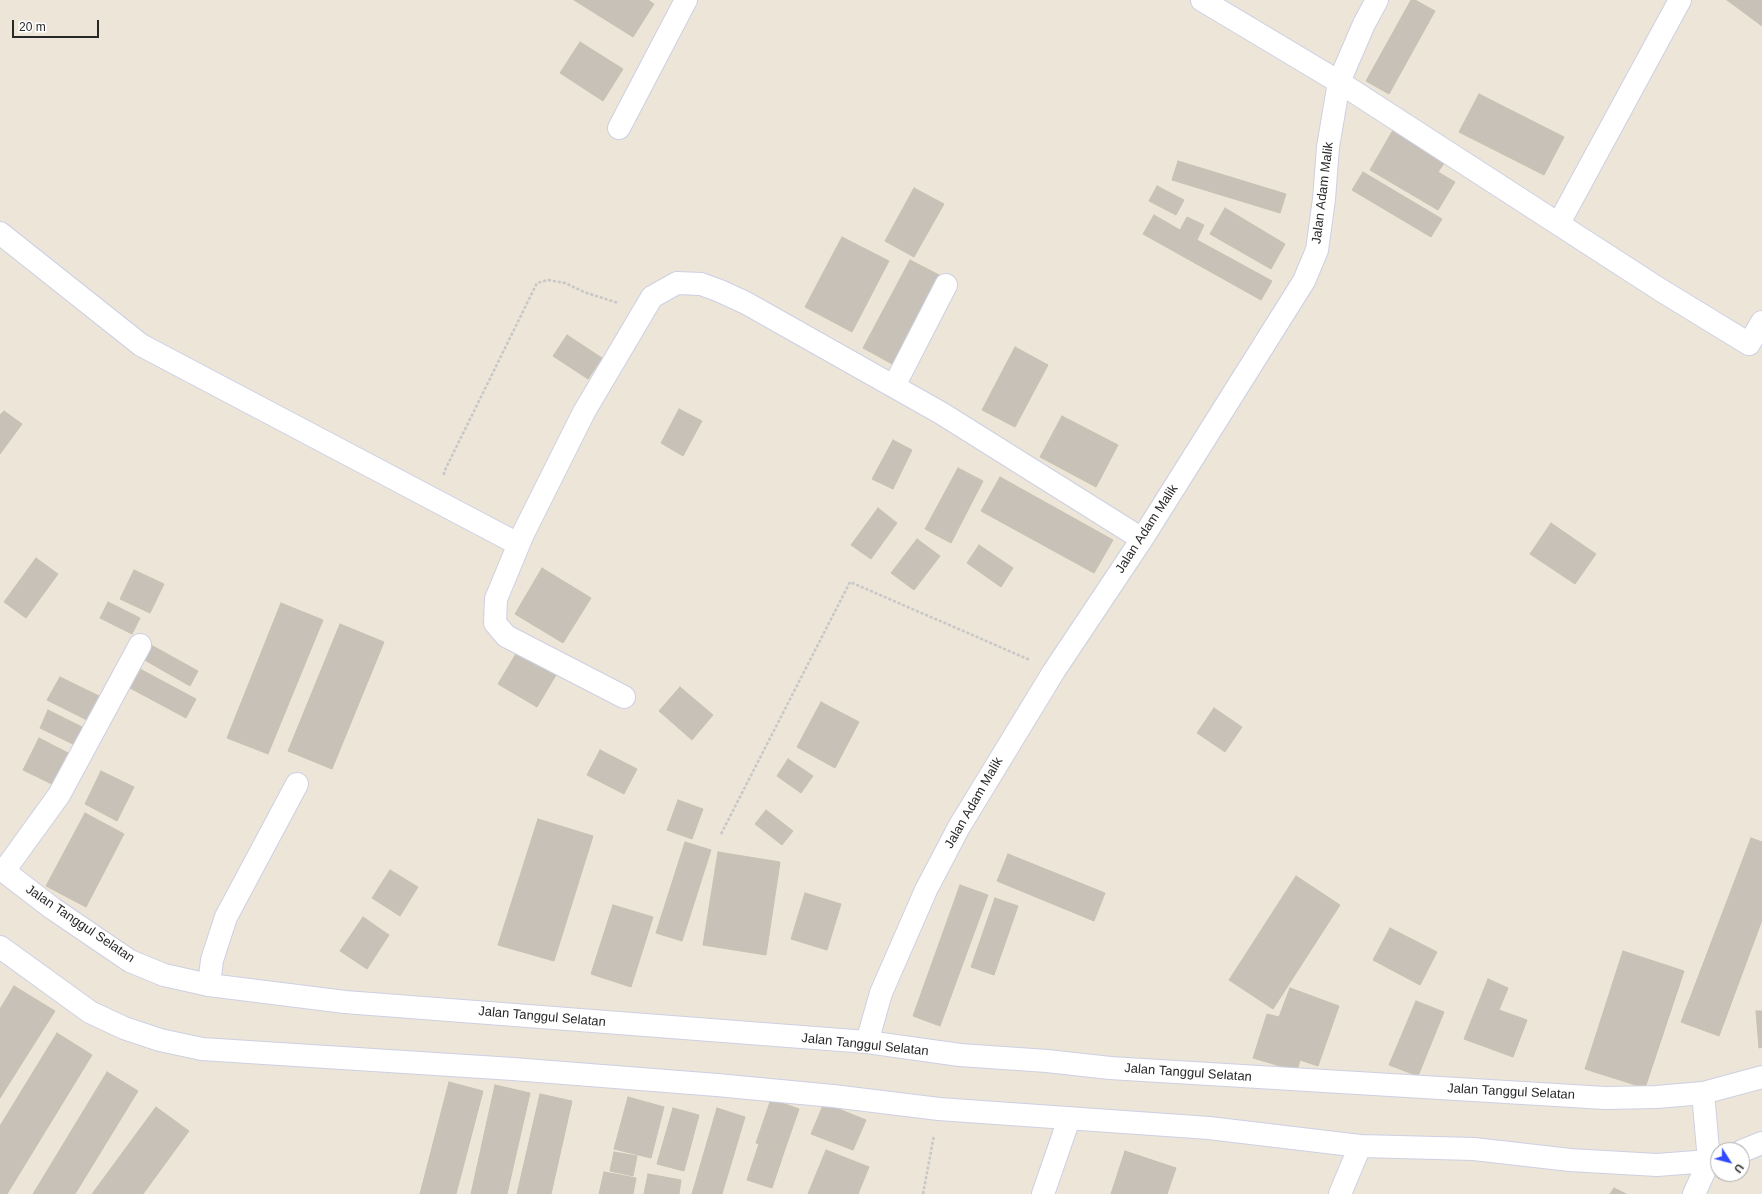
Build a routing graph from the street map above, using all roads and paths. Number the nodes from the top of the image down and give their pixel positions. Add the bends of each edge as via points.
1 (686, 0) edge
2 (1202, 0) edge
3 (1377, 0) edge
4 (1680, 0) edge
5 (1339, 82) junction
6 (619, 128) dead end
7 (1559, 223) junction
8 (0, 233) edge
9 (946, 285) dead end
10 (652, 297) junction
11 (1762, 322) edge
12 (1755, 348) edge
13 (894, 386) junction
14 (444, 479) dead end
15 (1142, 540) junction
16 (518, 544) junction
17 (140, 645) dead end
18 (1054, 671) junction
19 (624, 698) dead end
20 (297, 784) dead end
21 (721, 834) dead end
22 (2, 870) edge
23 (0, 947) edge
24 (209, 986) junction
25 (867, 1042) junction
26 (1762, 1077) edge
27 (1703, 1093) junction
28 (939, 1109) junction
29 (1068, 1119) junction
30 (1710, 1142) edge
31 (1762, 1143) edge
32 (1360, 1146) junction
33 (1750, 1148) edge
34 (1710, 1160) edge
35 (1710, 1165) edge
36 (923, 1194) edge
37 (1043, 1194) edge
38 (1340, 1194) edge
39 (1694, 1194) edge

1 - 6 street
2 - 5 street
3 - 5 street, Jalan Adam Malik
4 - 7 street
5 - 7 street
5 - 15 street, Jalan Adam Malik via 1328,147 1324,199 1316,250 1304,281
7 - 12 street
8 - 16 street via 141,346
9 - 13 street
10 - 13 street via 677,283 701,284 746,304
10 - 14 path via 625,305 565,284 548,280 537,283 444,472
10 - 16 street via 584,412
11 - 12 street
13 - 15 street via 941,412
15 - 18 street, Jalan Adam Malik
16 - 19 street via 496,600 495,623 506,636
17 - 22 street via 59,795
18 - 21 path via 850,582
18 - 25 street, Jalan Adam Malik via 959,827 926,890 882,993
20 - 24 street via 226,917 212,960
22 - 24 street, Jalan Tanggul Selatan via 130,961 164,974
23 - 28 street via 90,1012 131,1031 202,1049 717,1085
24 - 25 street, Jalan Tanggul Selatan via 344,1002
25 - 27 street, Jalan Tanggul Selatan via 960,1055 1110,1068 1486,1091 1605,1098
26 - 27 street, Jalan Tanggul Selatan
27 - 30 street
28 - 29 street
28 - 36 path
29 - 32 street via 1209,1128
29 - 37 street
31 - 33 street
32 - 34 street via 1474,1149 1570,1160 1657,1165
32 - 38 street
35 - 39 street

